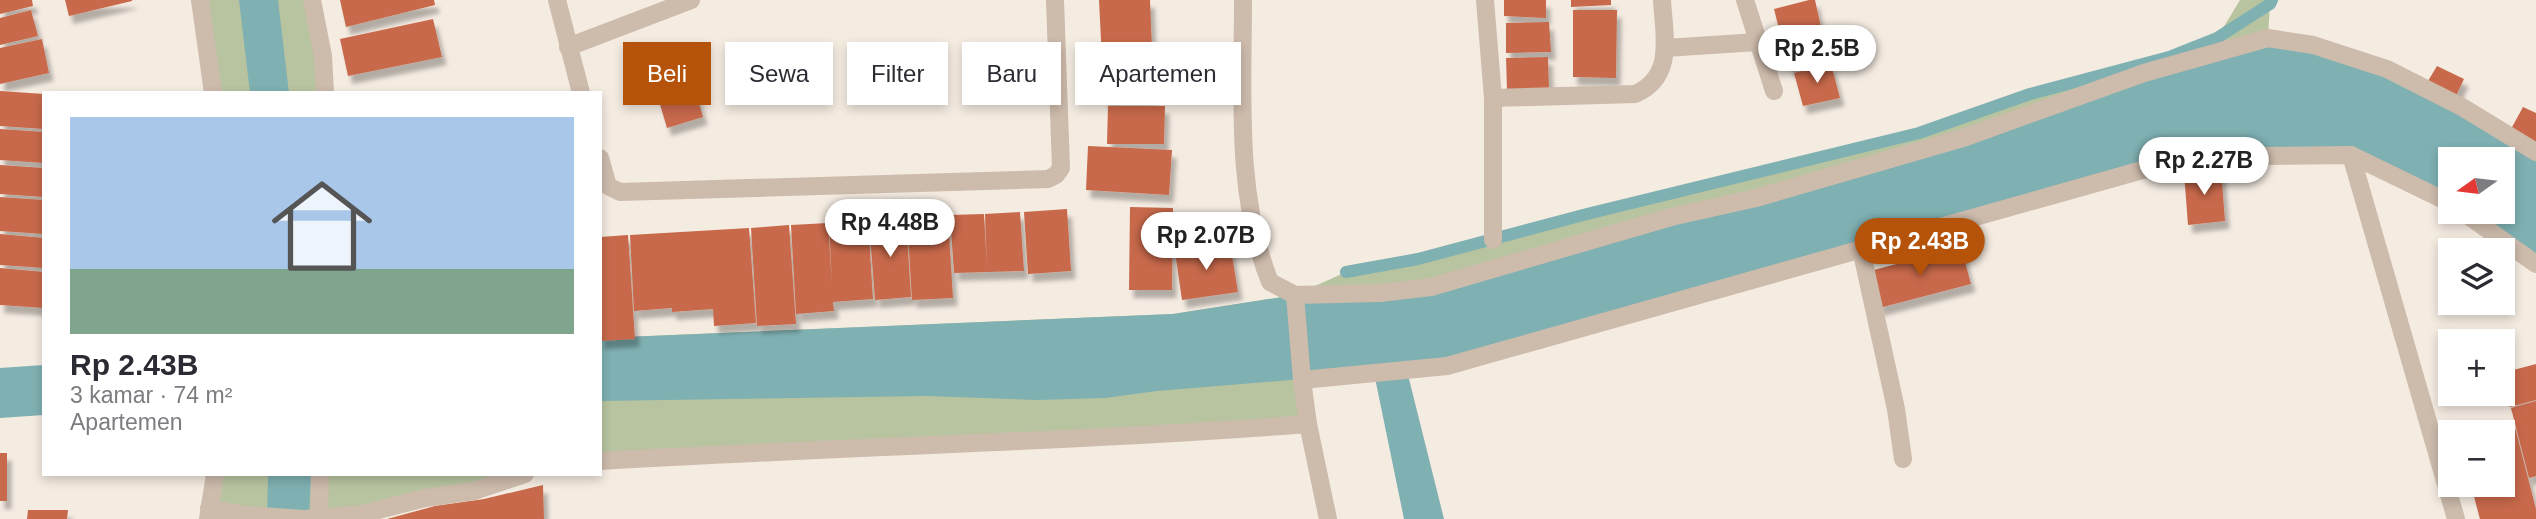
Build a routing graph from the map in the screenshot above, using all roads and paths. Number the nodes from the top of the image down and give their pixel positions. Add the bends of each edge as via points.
1 (200, 0) edge
2 (312, 0) edge
3 (557, 0) edge
4 (691, 0) edge
5 (1055, 0) edge
6 (1243, 0) edge
7 (1485, 0) edge
8 (1662, 0) edge
9 (1745, 0) edge
10 (1758, 42) junction
11 (568, 47) junction
12 (1665, 48) junction
13 (1774, 90) dead end
14 (213, 91) edge
15 (325, 91) edge
16 (580, 91) edge
17 (1493, 98) junction
18 (2536, 152) edge
19 (2350, 155) junction
20 (602, 165) edge
21 (2438, 197) edge
22 (2480, 224) edge
23 (1493, 240) dead end
24 (1861, 249) junction
25 (2536, 264) edge
26 (1295, 295) junction
27 (1302, 380) junction
28 (1308, 424) junction
29 (1903, 459) dead end
30 (602, 461) edge
31 (215, 476) edge
32 (320, 476) edge
33 (519, 476) edge
34 (208, 513) edge
35 (304, 519) edge
36 (319, 519) edge
37 (1328, 519) edge
38 (2456, 519) edge

1 - 14 street
2 - 15 street
3 - 11 street
4 - 11 street
5 - 20 street via 1061,168 1048,179 620,192 608,186
6 - 26 street via 1246,195 1258,252 1270,282
7 - 17 street
8 - 12 street
9 - 10 street
10 - 12 street
10 - 13 street
11 - 16 street
12 - 17 street via 1660,75 1649,88 1635,94
17 - 23 street
18 - 26 street via 2387,69 2313,45 2269,38 2144,74 1966,137 1431,287
19 - 21 street
19 - 24 street via 2160,165
19 - 38 street
22 - 25 street
24 - 27 street via 1447,366
24 - 29 street
26 - 27 street
27 - 28 street
28 - 30 street
28 - 37 street
31 - 34 street
32 - 36 street
33 - 36 street via 474,491
34 - 35 street
35 - 36 street

